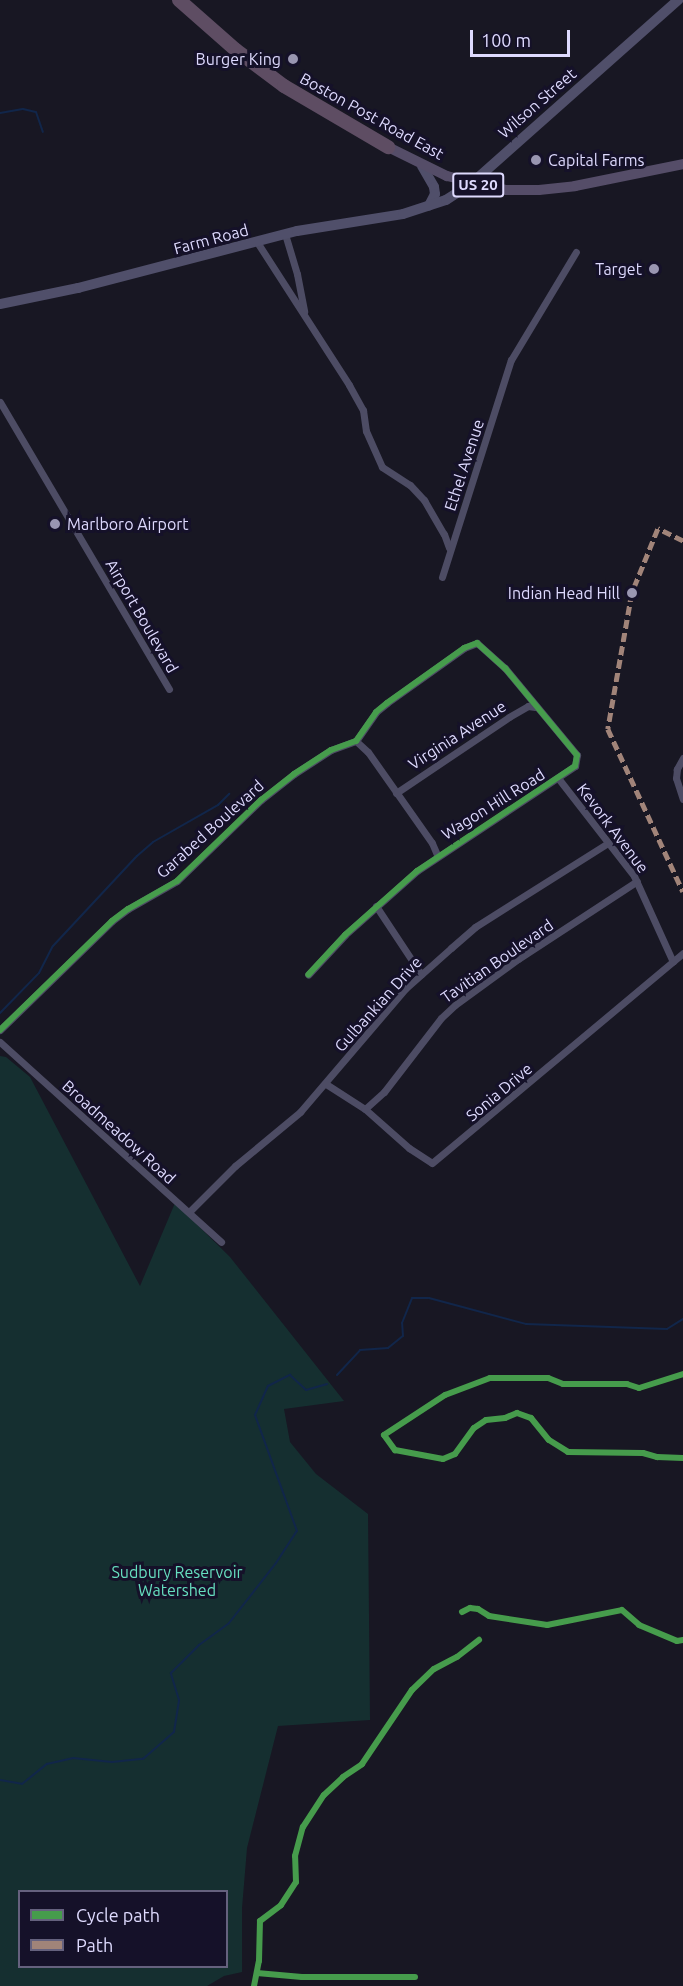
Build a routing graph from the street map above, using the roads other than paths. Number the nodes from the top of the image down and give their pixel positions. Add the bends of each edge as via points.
1 (179, 0) edge
2 (678, 0) edge
3 (388, 147) joint
4 (683, 164) edge
5 (422, 166) junction
6 (472, 183) junction
7 (429, 206) junction
8 (285, 234) junction
9 (257, 242) junction
10 (576, 252) dead end
11 (0, 304) edge
12 (305, 317) junction
13 (0, 402) edge
14 (449, 548) junction
15 (442, 577) dead end
16 (169, 689) dead end
17 (535, 706) junction
18 (356, 741) junction
19 (683, 758) edge
20 (558, 778) junction
21 (396, 793) junction
22 (683, 799) edge
23 (608, 843) junction
24 (437, 855) junction
25 (637, 880) junction
26 (376, 906) junction
27 (683, 953) edge
28 (673, 962) junction
29 (421, 974) junction
30 (308, 975) dead end
31 (0, 1030) edge
32 (0, 1042) edge
33 (326, 1084) junction
34 (365, 1109) junction
35 (190, 1211) junction
36 (221, 1242) dead end

1 - 3 highway, Boston Post Road East / US 20 via 284,86
2 - 6 street, Wilson Street
3 - 5 main road, Boston Post Road East / US 20
4 - 6 main road, Boston Post Road East / US 20 via 539,190 506,190
5 - 6 main road, Boston Post Road East / US 20
5 - 7 street via 434,187
6 - 7 street, Farm Road
7 - 8 street, Farm Road
8 - 9 street, Farm Road
8 - 12 street
9 - 11 street, Farm Road
9 - 12 street
10 - 14 street, Ethel Avenue via 511,360
12 - 14 street via 363,410 366,431 382,467 414,489 436,519
13 - 16 street, Airport Boulevard
14 - 15 street, Ethel Avenue
17 - 18 street, Wagon Hill Road via 505,668 477,643 387,702
17 - 20 street, Wagon Hill Road via 577,755 575,766
17 - 21 street, Virginia Avenue via 509,717
18 - 21 street
18 - 31 street, Garabed Boulevard via 331,750 261,800 177,881 112,921
19 - 22 street via 676,778
20 - 23 street, Kevork Avenue
20 - 24 street, Wagon Hill Road
21 - 24 street
23 - 25 street, Kevork Avenue
23 - 29 street, Gulbankian Drive via 475,927
24 - 26 street, Wagon Hill Road
25 - 28 street, Kevork Avenue
25 - 34 street, Tavitian Boulevard via 455,1005 384,1092
26 - 29 street
26 - 30 street, Wagon Hill Road
27 - 28 street, Sonia Drive
28 - 34 street, Sonia Drive via 432,1163
29 - 33 street, Gulbankian Drive
32 - 35 street, Broadmeadow Road
33 - 34 street, Sonia Drive
33 - 35 street, Gulbankian Drive
35 - 36 street, Broadmeadow Road

